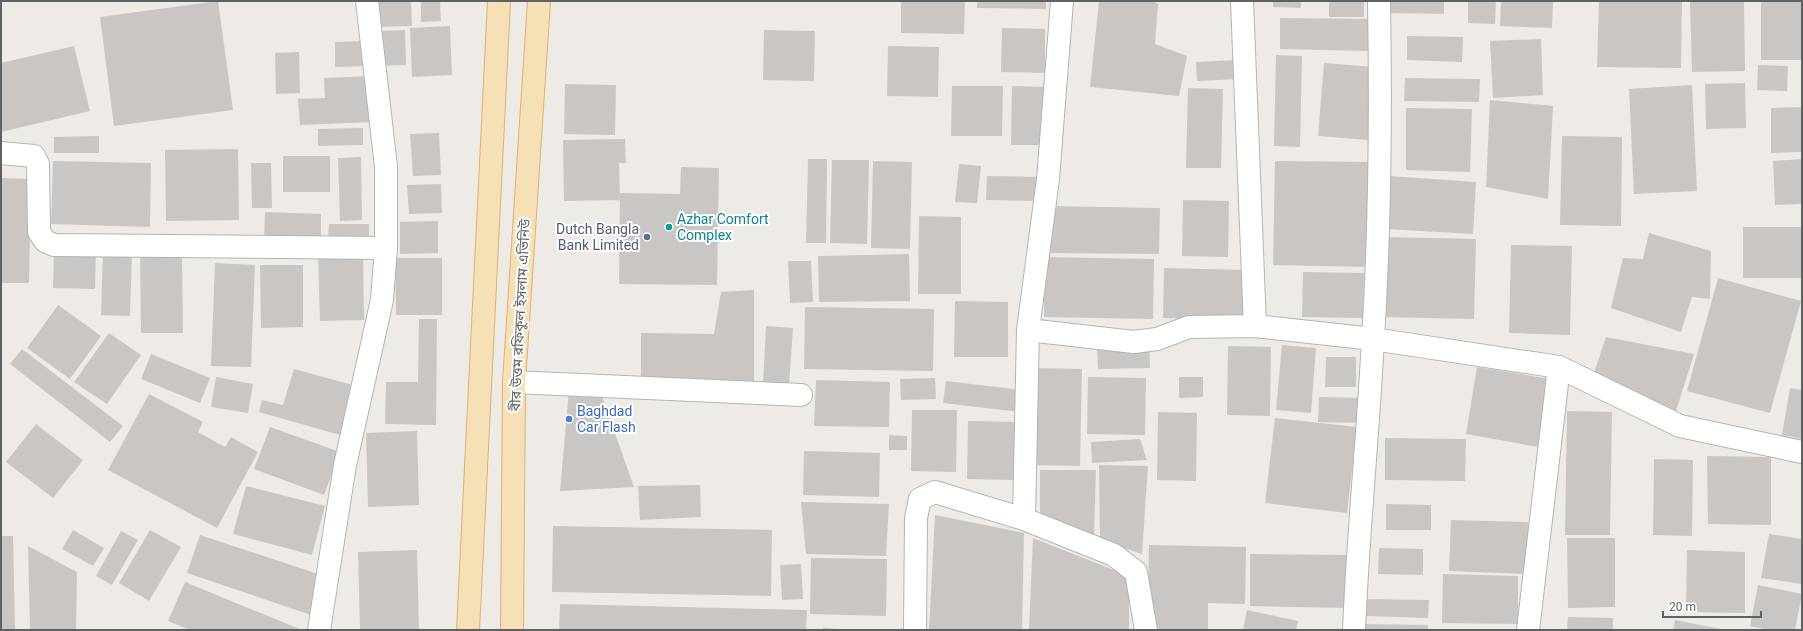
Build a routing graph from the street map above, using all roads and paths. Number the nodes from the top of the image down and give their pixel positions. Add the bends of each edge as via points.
1 (367, 1) edge
2 (499, 1) edge
3 (539, 1) edge
4 (1062, 1) edge
5 (1242, 1) edge
6 (1379, 1) edge
7 (1, 153) edge
8 (386, 248) junction
9 (1255, 326) junction
10 (1028, 330) junction
11 (1373, 339) junction
12 (1559, 367) junction
13 (514, 382) junction
14 (801, 395) dead end
15 (1802, 452) edge
16 (1024, 519) junction
17 (320, 630) edge
18 (468, 630) edge
19 (512, 630) edge
20 (915, 630) edge
21 (1146, 630) edge
22 (1354, 630) edge
23 (1528, 630) edge

1 - 8 street via 386,167
2 - 18 main road
3 - 13 main road, বীর উত্তম রফিকুল ইসলাম এভিনিউ
4 - 10 street via 1048,179
5 - 9 street
6 - 11 street via 1381,114
7 - 8 street via 34,156 38,164 39,232 45,241 54,245
8 - 17 street via 382,300 345,465
9 - 10 street via 1189,327 1157,338 1134,342
9 - 11 street
10 - 16 street
11 - 12 street
11 - 22 street via 1357,553
12 - 15 street via 1680,426
12 - 23 street
13 - 14 street
13 - 19 main road, বীর উত্তম রফিকুল ইসলাম এভিনিউ
16 - 20 street via 935,492 920,499 916,518
16 - 21 street via 1114,555 1136,572

